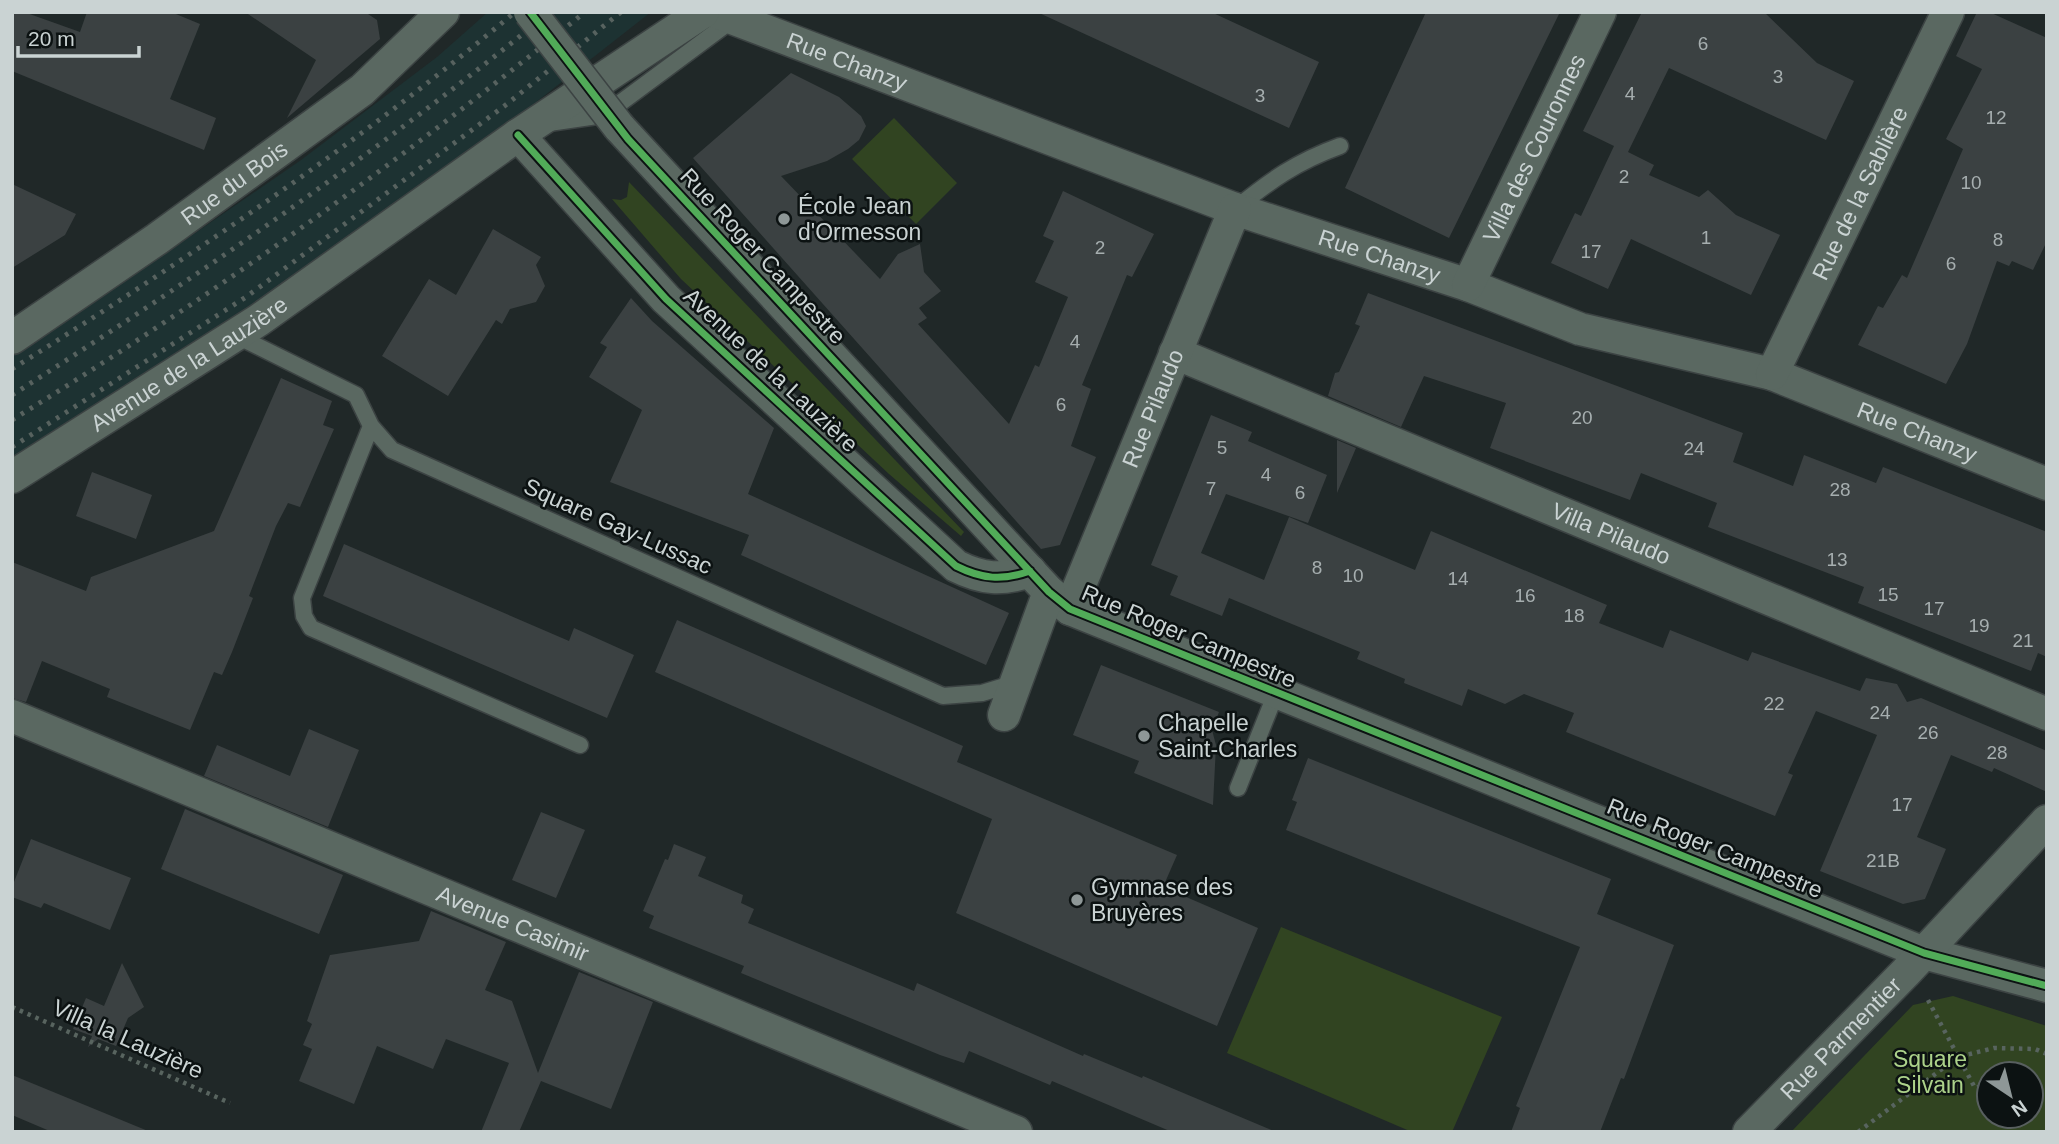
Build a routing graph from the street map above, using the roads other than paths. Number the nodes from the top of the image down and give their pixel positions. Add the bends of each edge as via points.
1 (530, 12) edge
2 (1600, 12) edge
3 (1948, 12) edge
4 (717, 15) edge
5 (428, 16) edge
6 (527, 130) junction
7 (1340, 146) dead end
8 (1235, 209) junction
9 (1468, 285) junction
10 (25, 316) edge
11 (235, 335) junction
12 (12, 338) edge
13 (1175, 353) junction
14 (1772, 374) junction
15 (371, 426) junction
16 (12, 477) edge
17 (2047, 484) edge
18 (1049, 591) junction
19 (1015, 683) junction
20 (1276, 693) junction
21 (2047, 714) edge
22 (1004, 715) dead end
23 (12, 716) edge
24 (580, 745) dead end
25 (1238, 788) dead end
26 (2047, 821) edge
27 (1924, 953) junction
28 (2047, 986) edge
29 (1016, 1132) edge
30 (1749, 1132) edge

1 - 18 street, Rue Roger Campestre, bridge via 628,139
2 - 9 street, Villa des Couronnes
3 - 14 street, Rue de la Sablière
4 - 6 street
4 - 8 street, Rue Chanzy
5 - 10 street, Rue du Bois via 369,85
6 - 11 street, Avenue de la Lauzière
6 - 18 street, Avenue de la Lauzière via 666,299 956,566
7 - 8 lane via 1303,159
8 - 9 street, Rue Chanzy
8 - 13 street, Rue Pilaudo
9 - 14 street, Rue Chanzy via 1580,330
10 - 12 street, Rue du Bois
11 - 15 lane, Square Gay-Lussac via 356,395
11 - 16 street, Avenue de la Lauzière
13 - 18 street, Rue Pilaudo
13 - 21 street, Villa Pilaudo
14 - 17 street, Rue Chanzy
15 - 19 lane, Square Gay-Lussac via 392,450 943,696 982,693
15 - 24 lane via 302,598 311,628
18 - 19 street, Rue Pilaudo
18 - 20 street, Rue Roger Campestre
19 - 22 street, Rue Pilaudo
20 - 25 lane
20 - 27 street, Rue Roger Campestre
23 - 29 street, Avenue Casimir
26 - 27 street, Rue Parmentier
27 - 28 street, Rue Roger Campestre
27 - 30 street, Rue Parmentier

